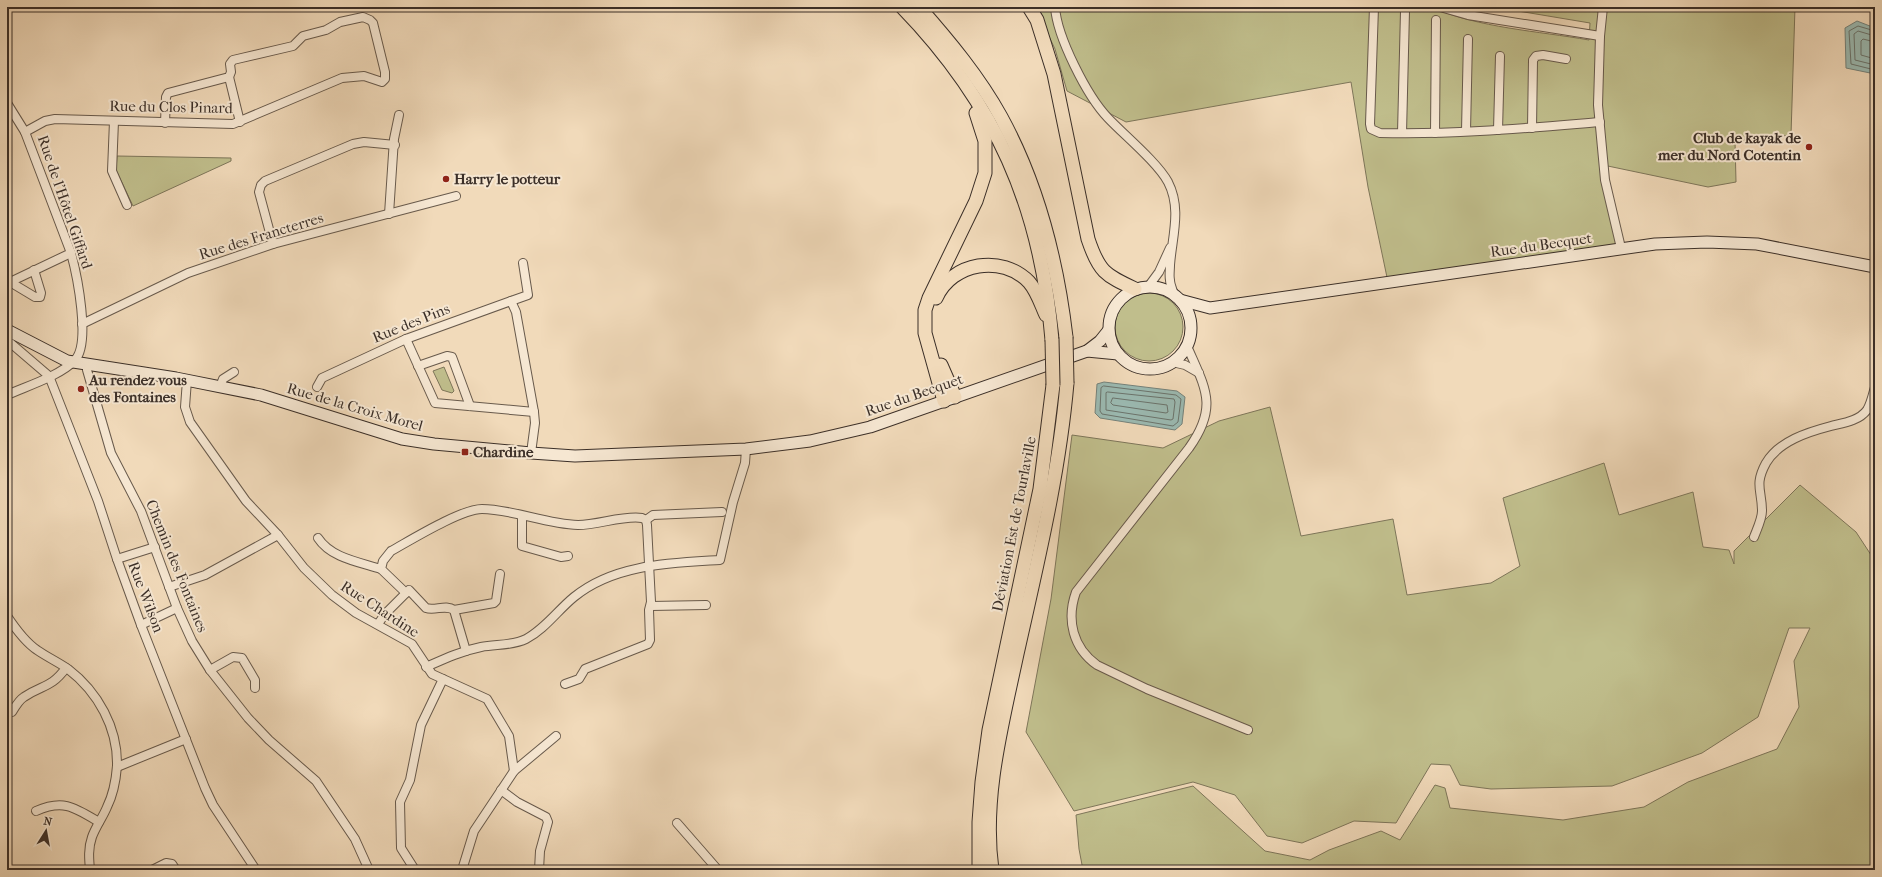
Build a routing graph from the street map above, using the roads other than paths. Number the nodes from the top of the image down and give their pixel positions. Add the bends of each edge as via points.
1 (902, 7) edge
2 (919, 7) edge
3 (1029, 7) edge
4 (1055, 7) edge
5 (1374, 7) edge
6 (1440, 7) edge
7 (1603, 7) edge
8 (1405, 11) dead end
9 (1436, 20) dead end
10 (1600, 36) junction
11 (1468, 39) dead end
12 (1500, 56) dead end
13 (1566, 59) dead end
14 (229, 77) junction
15 (964, 81) junction
16 (7, 103) edge
17 (399, 115) dead end
18 (114, 121) junction
19 (165, 122) junction
20 (240, 122) junction
21 (1600, 122) junction
22 (1532, 128) junction
23 (1498, 130) junction
24 (1466, 131) junction
25 (25, 132) junction
26 (1402, 133) junction
27 (1435, 133) junction
28 (395, 145) junction
29 (456, 196) dead end
30 (127, 205) dead end
31 (389, 214) junction
32 (273, 244) junction
33 (1172, 244) junction
34 (1621, 248) junction
35 (71, 253) junction
36 (523, 263) dead end
37 (1875, 267) edge
38 (34, 270) junction
39 (8, 281) edge
40 (1142, 288) junction
41 (1177, 297) junction
42 (511, 301) junction
43 (1210, 308) junction
44 (82, 324) junction
45 (1190, 324) junction
46 (1051, 325) junction
47 (7, 330) edge
48 (1108, 331) junction
49 (406, 339) junction
50 (7, 340) edge
51 (1187, 346) junction
52 (1087, 352) junction
53 (1118, 354) junction
54 (74, 362) junction
55 (1172, 362) junction
56 (88, 364) junction
57 (418, 366) junction
58 (234, 372) dead end
59 (1199, 373) junction
60 (49, 376) junction
61 (186, 380) junction
62 (220, 387) junction
63 (317, 387) dead end
64 (1875, 387) edge
65 (7, 396) edge
66 (949, 399) junction
67 (470, 406) junction
68 (534, 412) junction
69 (746, 449) junction
70 (531, 453) junction
71 (722, 512) dead end
72 (522, 516) junction
73 (646, 520) junction
74 (278, 535) junction
75 (1754, 537) dead end
76 (318, 538) dead end
77 (156, 547) junction
78 (568, 556) dead end
79 (117, 559) junction
80 (650, 566) junction
81 (381, 569) junction
82 (500, 574) dead end
83 (169, 587) junction
84 (406, 593) junction
85 (706, 605) dead end
86 (651, 606) junction
87 (177, 608) junction
88 (454, 610) junction
89 (7, 616) edge
90 (378, 624) junction
91 (141, 625) junction
92 (466, 651) junction
93 (426, 667) junction
94 (66, 668) junction
95 (210, 670) junction
96 (443, 679) junction
97 (565, 684) dead end
98 (256, 688) dead end
99 (12, 712) dead end
100 (1248, 730) dead end
101 (556, 736) dead end
102 (186, 739) junction
103 (117, 767) junction
104 (514, 771) junction
105 (501, 790) junction
106 (36, 811) dead end
107 (99, 822) junction
108 (677, 823) dead end
109 (90, 870) edge
110 (152, 870) edge
111 (176, 870) edge
112 (256, 870) edge
113 (369, 870) edge
114 (415, 870) edge
115 (462, 870) edge
116 (539, 870) edge
117 (718, 870) edge
118 (979, 870) edge
119 (992, 870) edge

1 - 15 highway, Déviation Est de Tourlaville via 939,48
2 - 119 highway, Déviation Est de Tourlaville, bridge via 971,71 1000,115 1020,154 1044,220 1061,292 1066,337 1067,383 1053,490 1001,727 991,791 989,832
3 - 40 highway via 1037,20 1054,74 1093,254 1110,277
4 - 33 street via 1070,56 1087,87 1106,116 1168,182 1175,204 1176,218
5 - 26 street via 1372,129 1380,133
6 - 10 street via 1468,15
7 - 10 street
8 - 26 street
9 - 27 street
10 - 21 street
11 - 24 street
12 - 23 street
13 - 22 street via 1543,55 1536,56 1533,60
14 - 19 street via 168,93
14 - 20 street
14 - 20 street, Rue du Clos Pinard via 230,64 233,60 293,46 303,36 326,30 340,22 363,17 370,20 374,28 386,72 382,82 364,76 342,78
15 - 46 highway, Déviation Est de Tourlaville via 987,117 1013,167 1025,200 1041,256
15 - 66 highway via 984,131 986,163 983,182 925,310 925,334
16 - 25 street, Rue de l'Hôtel Giffard
17 - 28 street
18 - 19 street, Rue du Clos Pinard
18 - 25 street, Rue du Clos Pinard via 55,119 45,121
18 - 30 street via 112,171
19 - 20 street, Rue du Clos Pinard
21 - 22 street
21 - 34 street via 1605,180
22 - 23 street
23 - 24 street
24 - 27 street
25 - 35 street, Rue de l'Hôtel Giffard
26 - 27 street
28 - 31 street
28 - 32 street via 364,142 353,144 265,181 259,192
29 - 31 street, Rue des Francterres
31 - 32 street, Rue des Francterres
32 - 44 street, Rue des Francterres via 188,273
33 - 40 street via 1159,272
33 - 41 street via 1170,280
34 - 37 main road, Rue du Becquet via 1655,244 1732,242 1783,248
34 - 43 main road, Rue du Becquet
35 - 38 street
35 - 44 street, Rue de l'Hôtel Giffard via 77,278
36 - 42 street, Rue des Pins via 528,295
38 - 39 street
38 - 39 street via 40,297 35,297
40 - 41 main road via 1161,288
40 - 48 main road via 1126,294 1118,301 1112,310
41 - 43 main road, Rue du Becquet
41 - 45 main road via 1188,312
42 - 49 street, Rue des Pins
42 - 68 street via 516,312
43 - 45 main road, Rue du Becquet
44 - 54 street, Rue de l'Hôtel Giffard via 80,353
45 - 51 main road
46 - 66 highway via 1029,282 1009,269 998,266 981,265 965,268 939,292 933,305 930,324
46 - 118 highway, Déviation Est de Tourlaville, bridge via 1053,385 1040,489 989,730 979,822
47 - 54 main road, Rue de la Croix Morel via 61,359
48 - 52 main road, Rue du Becquet
48 - 53 main road
49 - 57 street
49 - 63 street, Rue des Pins via 322,378
50 - 60 street, Rue Wilson
51 - 55 main road
51 - 59 street
52 - 53 main road, Rue du Becquet
52 - 66 main road, Rue du Becquet
53 - 55 main road via 1132,365 1142,368 1152,369
54 - 56 main road, Rue de la Croix Morel
54 - 60 street
55 - 59 street via 1185,365
56 - 61 main road, Rue de la Croix Morel
56 - 77 street, Chemin des Fontaines via 87,370 111,453 141,511
57 - 67 street via 435,403
57 - 67 street via 447,356 452,357
58 - 62 street via 223,379
59 - 100 street via 1205,387 1207,402 1206,419 1198,436 1076,592 1071,622 1080,647 1097,665
60 - 65 street
60 - 79 street, Rue Wilson via 98,501
61 - 62 main road, Rue de la Croix Morel
61 - 74 street, Rue Chardine via 185,407 190,422 246,501
62 - 70 main road, Rue de la Croix Morel via 268,397 402,439
64 - 75 street via 1867,410 1851,422 1796,438 1774,453 1760,476 1762,512
66 - 69 main road, Rue du Becquet via 840,434 810,441
67 - 68 street
68 - 70 street
69 - 70 main road, Rue de la Croix Morel via 575,456
69 - 80 street via 746,463 733,502 720,560
71 - 73 street via 660,515
72 - 73 street via 566,524 638,518
72 - 78 street via 522,546 561,557
72 - 81 street via 482,509 462,514 391,551 383,561
73 - 80 street
74 - 83 street via 205,575
74 - 90 street, Rue Chardine via 304,568 325,589 356,613
76 - 81 street via 322,545 336,554
77 - 79 street
77 - 83 street, Chemin des Fontaines
79 - 91 street, Rue Wilson
80 - 86 street
80 - 92 street via 614,575 584,590 574,596 544,626 526,638 514,643
81 - 84 street
82 - 88 street via 494,603
83 - 87 street, Chemin des Fontaines
84 - 88 street via 409,590 429,610 448,607
84 - 90 street
85 - 86 street
86 - 97 street via 648,644 585,669 579,679
87 - 91 street
87 - 95 street, Chemin des Fontaines via 192,641
88 - 92 street
89 - 94 street via 22,637
90 - 93 street, Rue Chardine via 412,644
91 - 102 street, Rue Wilson
92 - 93 street
93 - 96 street, Rue Chardine via 432,674
94 - 99 street via 58,680 23,697
94 - 103 street via 88,688 104,709 112,735
95 - 98 street via 233,657 242,658 255,680
95 - 113 street, Chemin des Fontaines via 269,740 316,781 355,839
96 - 104 street, Rue Chardine via 487,699 509,736
96 - 114 street via 421,725 410,780 400,802 401,848
101 - 104 street
102 - 103 street
102 - 112 street, Rue Wilson via 213,805
103 - 107 street via 108,807
104 - 105 street
105 - 115 street via 474,832
105 - 116 street via 517,802 546,817 548,822 540,851
106 - 107 street via 51,805 64,805
107 - 109 street via 90,848
108 - 117 street
110 - 111 street via 166,863 172,864

